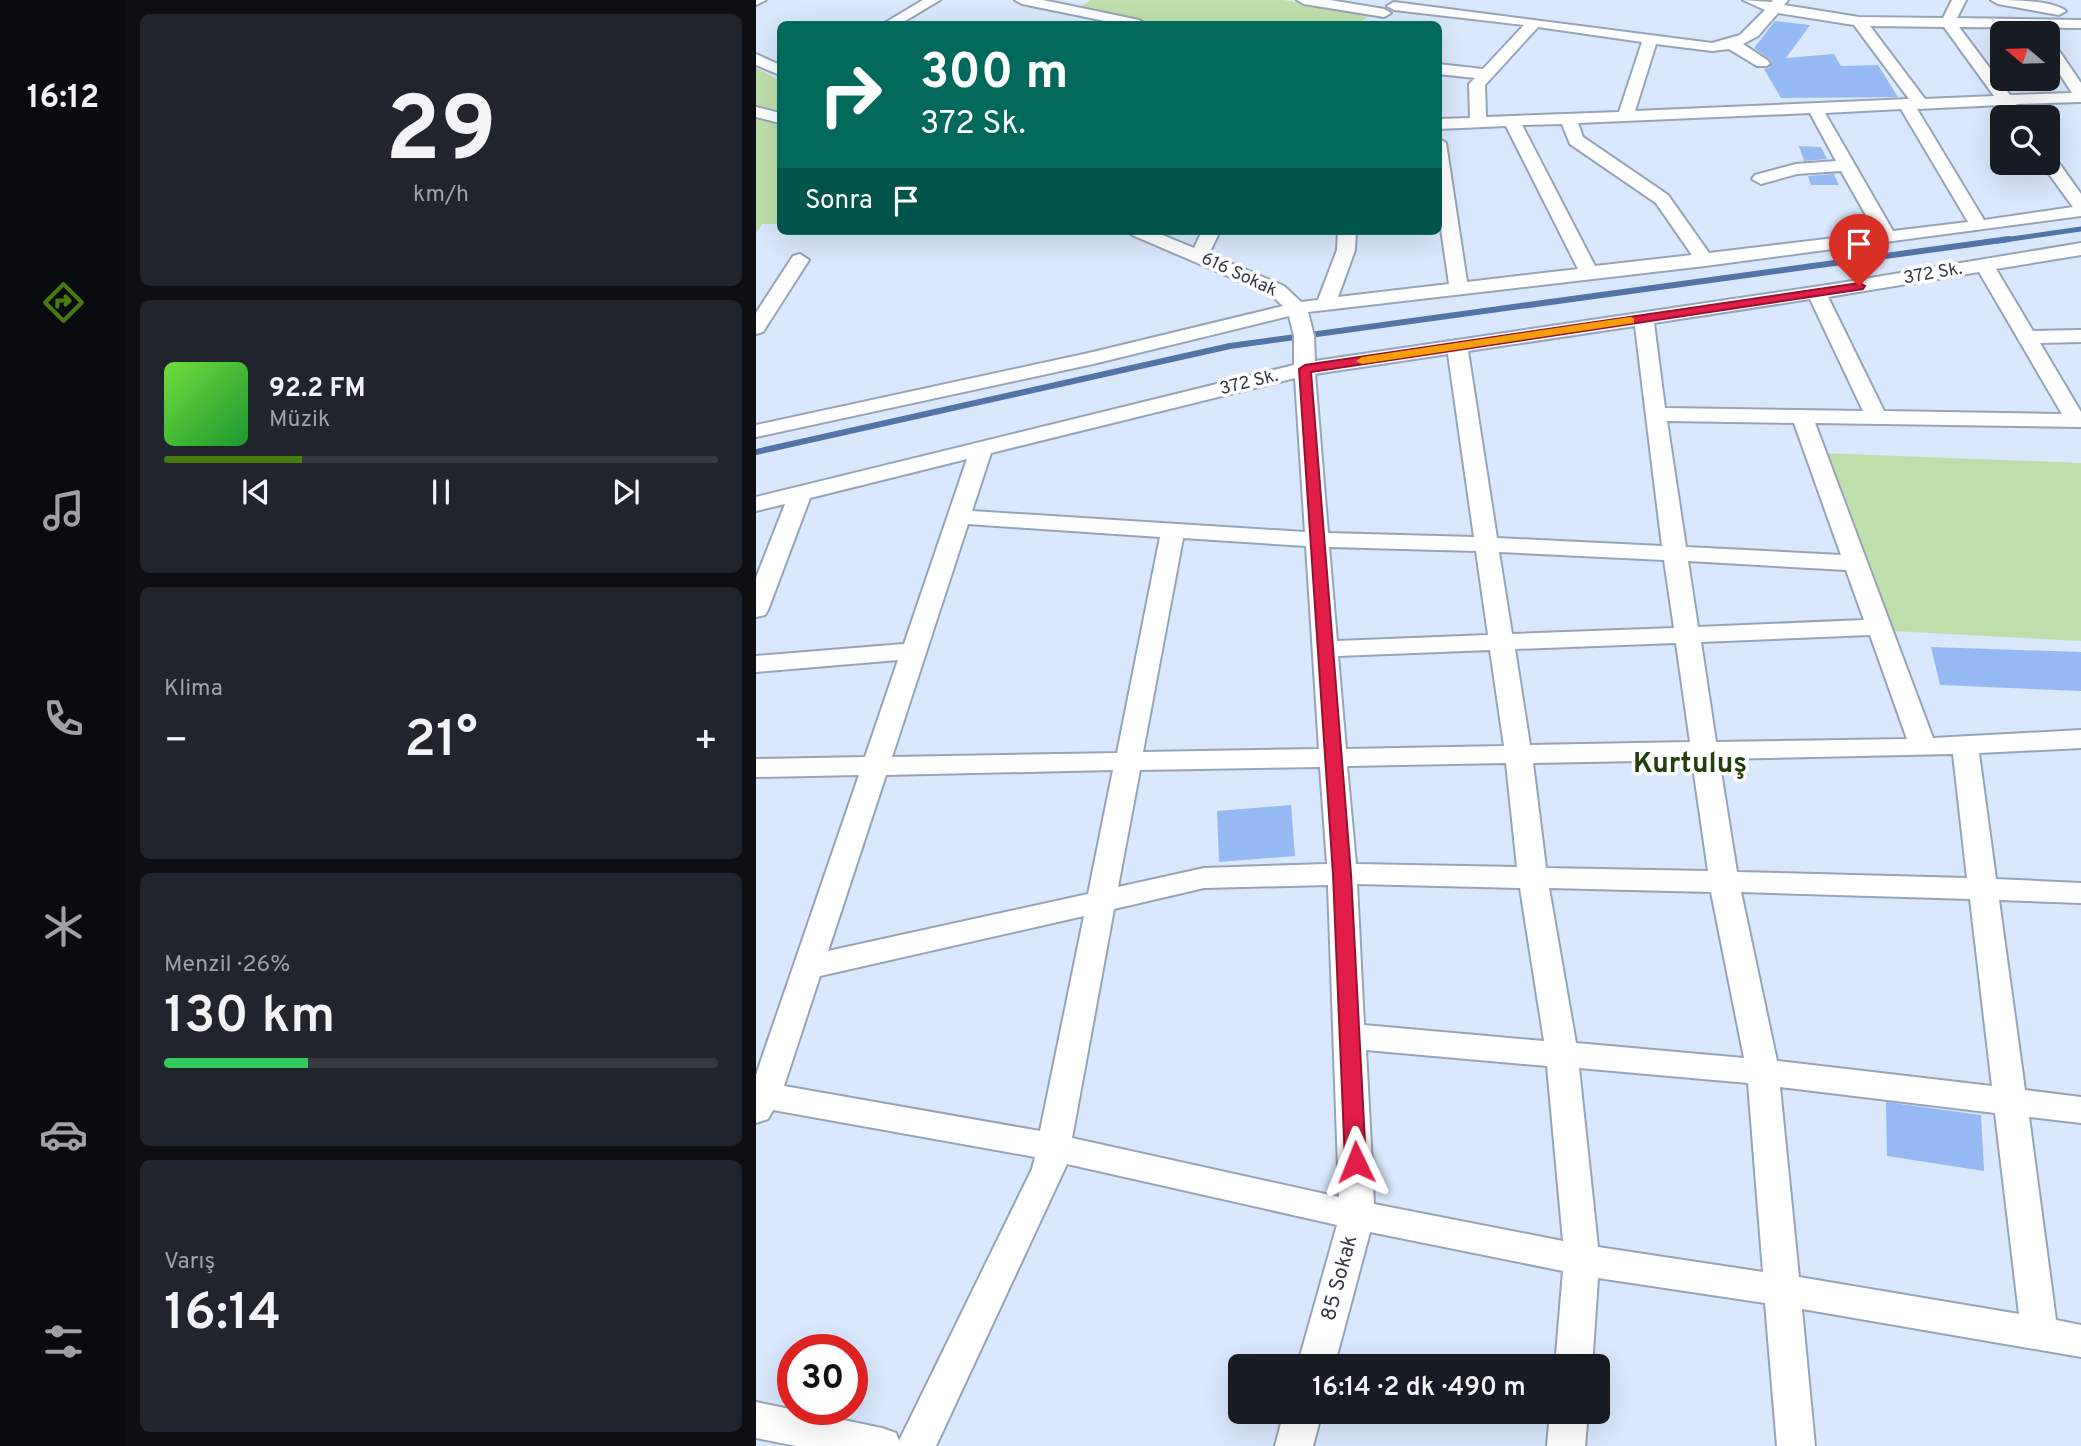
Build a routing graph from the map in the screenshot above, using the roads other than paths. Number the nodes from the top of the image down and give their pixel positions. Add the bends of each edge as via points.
1 (933, 0) edge
2 (1022, 0) edge
3 (1081, 0) edge
4 (1304, 0) edge
5 (1750, 0) edge
6 (1959, 0) edge
7 (1998, 0) edge
8 (1423, 4) edge
9 (1777, 4) edge
10 (1393, 6) edge
11 (1065, 9) junction
12 (2081, 15) edge
13 (895, 21) edge
14 (1124, 21) edge
15 (1375, 21) edge
16 (1403, 21) edge
17 (1859, 21) junction
18 (1534, 22) junction
19 (1948, 22) junction
20 (2081, 24) edge
21 (1990, 25) edge
22 (2060, 26) edge
23 (1650, 38) junction
24 (1734, 45) junction
25 (756, 59) edge
26 (1762, 62) dead end
27 (2060, 64) edge
28 (777, 70) edge
29 (1442, 70) edge
30 (1482, 76) junction
31 (2081, 96) edge
32 (2005, 101) junction
33 (2008, 105) edge
34 (1914, 106) junction
35 (1816, 110) junction
36 (756, 112) edge
37 (777, 117) edge
38 (1625, 117) junction
39 (1568, 119) junction
40 (1512, 122) junction
41 (1478, 123) junction
42 (1442, 124) edge
43 (1847, 165) junction
44 (1442, 171) edge
45 (2059, 175) edge
46 (1761, 178) dead end
47 (2081, 205) edge
48 (2081, 211) edge
49 (1979, 226) junction
50 (1147, 235) edge
51 (1209, 235) edge
52 (1347, 235) edge
53 (1887, 237) junction
54 (2081, 248) edge
55 (1199, 257) junction
56 (800, 260) dead end
57 (1705, 260) junction
58 (1984, 265) junction
59 (1590, 274) junction
60 (1459, 290) junction
61 (1817, 293) junction
62 (1326, 305) junction
63 (1297, 308) junction
64 (1644, 319) junction
65 (756, 328) edge
66 (2081, 335) edge
67 (2026, 337) junction
68 (1458, 346) junction
69 (1305, 369) junction
70 (1656, 414) junction
71 (1802, 416) junction
72 (1877, 418) junction
73 (2078, 421) edge
74 (756, 431) edge
75 (981, 450) junction
76 (800, 493) junction
77 (756, 504) edge
78 (959, 517) junction
79 (1173, 531) junction
80 (1317, 540) junction
81 (1487, 544) junction
82 (1676, 554) junction
83 (1856, 563) junction
84 (756, 610) edge
85 (1880, 627) junction
86 (1688, 635) junction
87 (1502, 642) junction
88 (1324, 649) junction
89 (914, 651) junction
90 (756, 664) edge
91 (2081, 739) edge
92 (1965, 744) junction
93 (1923, 747) junction
94 (1706, 750) junction
95 (1518, 753) junction
96 (1332, 756) junction
97 (1129, 761) junction
98 (876, 766) junction
99 (756, 768) edge
100 (1342, 874) junction
101 (1534, 878) junction
102 (1724, 881) junction
103 (1984, 889) junction
104 (2081, 892) edge
105 (1099, 902) junction
106 (809, 967) junction
107 (1350, 1036) junction
108 (1562, 1055) junction
109 (1763, 1072) junction
110 (759, 1100) edge
111 (2011, 1102) junction
112 (2081, 1110) edge
113 (1053, 1147) junction
114 (1357, 1215) junction
115 (1582, 1260) junction
116 (1782, 1290) junction
117 (2040, 1334) junction
118 (2081, 1341) edge
119 (1319, 1354) edge
120 (1574, 1354) edge
121 (756, 1420) edge
122 (1299, 1424) edge
123 (1568, 1424) edge
124 (882, 1446) edge
125 (916, 1446) edge
126 (1293, 1446) edge
127 (1566, 1446) edge
128 (1796, 1446) edge

1 - 13 street
2 - 11 street
3 - 11 street
4 - 10 street
5 - 9 street
6 - 19 street
7 - 12 street
8 - 10 street
8 - 16 street
8 - 18 street
9 - 17 street
9 - 24 street via 1749,38
10 - 15 street
11 - 14 street
17 - 19 street
17 - 34 street
18 - 23 street
18 - 30 street
19 - 21 street
19 - 32 street
20 - 22 street
23 - 24 street via 1712,47
23 - 38 street
24 - 26 street
25 - 28 street
27 - 31 street
29 - 30 street
30 - 41 street via 1477,84
31 - 32 street
32 - 33 street
32 - 34 street
34 - 35 street
34 - 49 street
35 - 38 street
35 - 43 street
36 - 37 street
38 - 39 street
39 - 40 street
39 - 57 street via 1576,140 1661,199
40 - 41 street
40 - 59 street
41 - 42 street
43 - 46 street via 1796,169
43 - 53 street
44 - 60 street
45 - 47 street
48 - 49 street
49 - 53 street
50 - 55 street, 616 Sokak
51 - 55 street
52 - 62 street via 1346,250
53 - 57 street
54 - 58 street, 372 Sk.
55 - 63 street, 616 Sokak via 1277,290
56 - 65 street
57 - 59 street
58 - 61 street, 372 Sk.
58 - 67 street
59 - 60 street
60 - 62 street
61 - 64 street, 372 Sk.
61 - 72 street
62 - 63 street
63 - 69 street, 85 Sokak
63 - 74 street via 1093,358
64 - 68 street, 372 Sk.
64 - 70 street
66 - 67 street
67 - 73 street
68 - 69 street, 372 Sk.
68 - 81 street
69 - 75 street, 372 Sk.
69 - 80 street, 85 Sokak
70 - 71 street
70 - 82 street
71 - 72 street
71 - 83 street
72 - 73 street
75 - 76 street, 372 Sk.
75 - 78 street
76 - 77 street, 372 Sk.
76 - 84 street
78 - 79 street
78 - 89 street
79 - 80 street
79 - 97 street
80 - 81 street
80 - 88 street, 85 Sokak
81 - 82 street
81 - 87 street
82 - 83 street
82 - 86 street
83 - 85 street
85 - 86 street
85 - 93 street
86 - 87 street
86 - 94 street
87 - 88 street
87 - 95 street
88 - 96 street, 85 Sokak
89 - 90 street
89 - 98 street
91 - 92 street
92 - 93 street
92 - 103 street
93 - 94 street
94 - 95 street
94 - 102 street
95 - 96 street
95 - 101 street
96 - 97 street
96 - 100 street, 85 Sokak
97 - 98 street
97 - 105 street
98 - 99 street
98 - 106 street
100 - 101 street
100 - 105 street via 1204,878
100 - 107 street, 85 Sokak
101 - 102 street
101 - 108 street
102 - 103 street
102 - 109 street
103 - 104 street
103 - 111 street
105 - 106 street
105 - 113 street
106 - 110 street
107 - 108 street
107 - 114 street, 85 Sokak
108 - 109 street
108 - 115 street
109 - 111 street
109 - 116 street
110 - 113 street
111 - 112 street
111 - 117 street
113 - 114 street
113 - 125 street via 1049,1169
114 - 115 street
114 - 119 street, 85 Sokak
115 - 116 street
115 - 120 street
116 - 117 street
116 - 128 street
117 - 118 street
121 - 124 street
122 - 126 street
123 - 127 street

